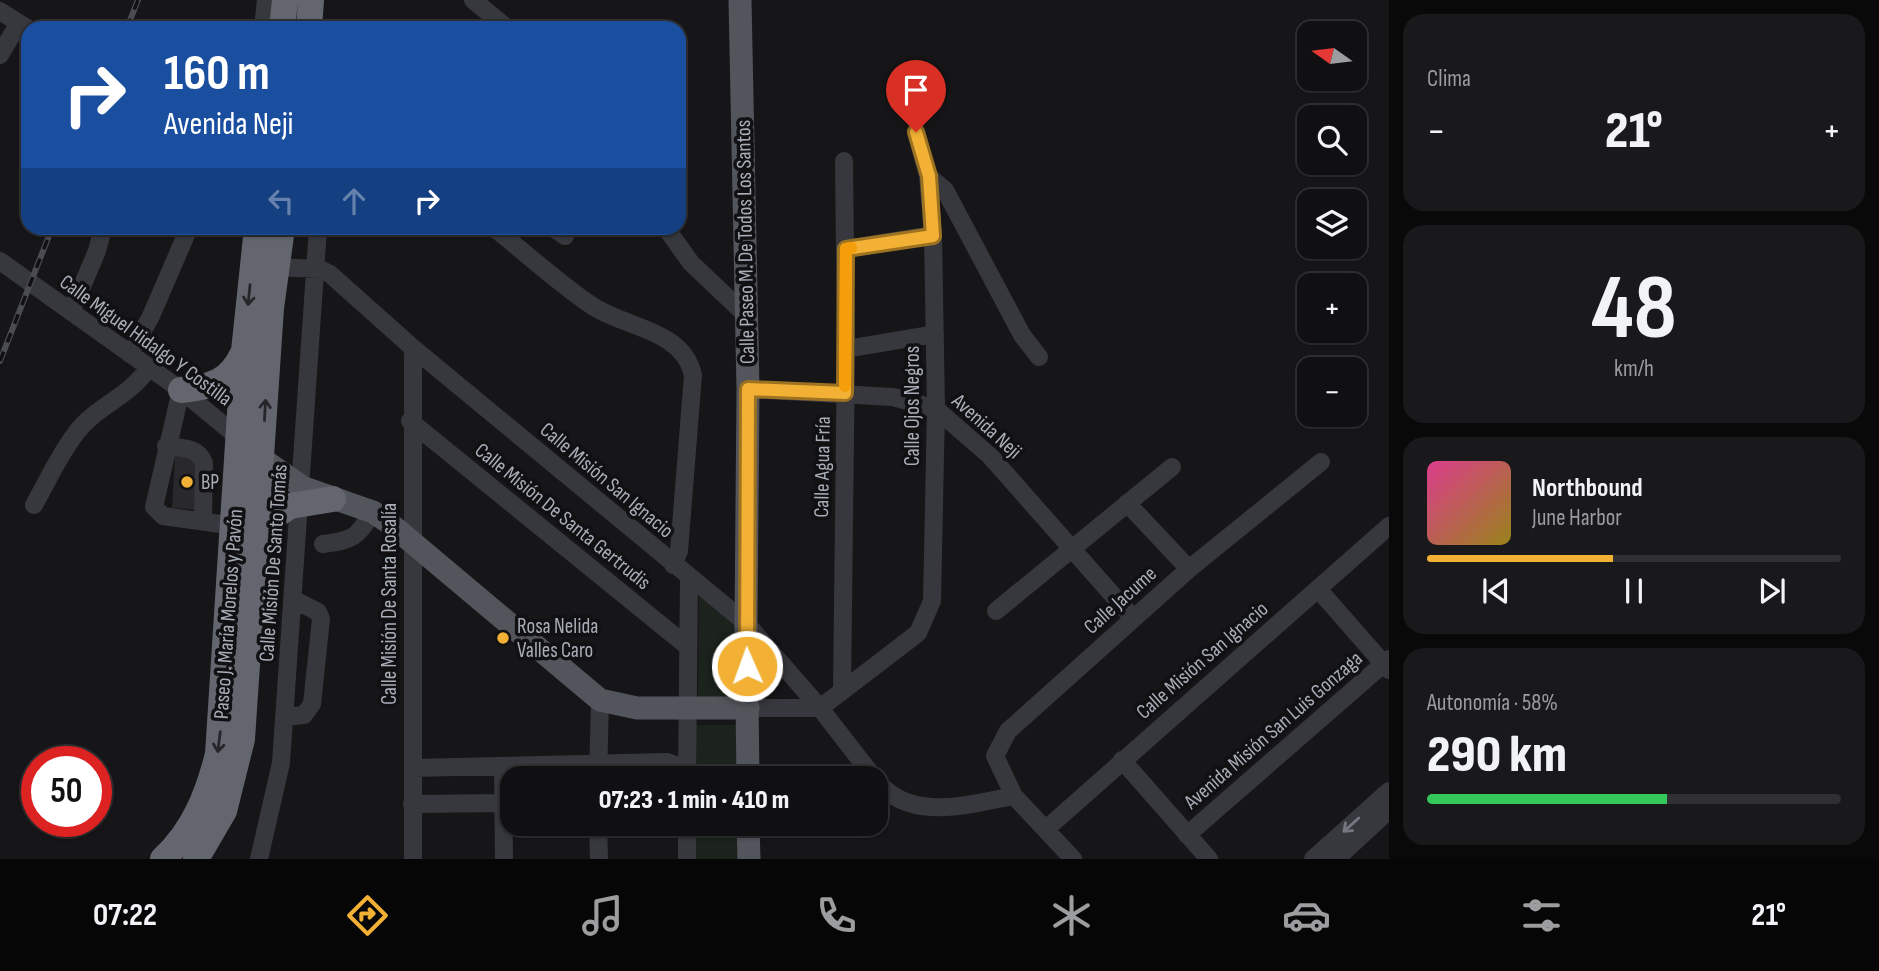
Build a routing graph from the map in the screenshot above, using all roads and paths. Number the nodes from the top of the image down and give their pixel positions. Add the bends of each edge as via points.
1 (266, 0) edge
2 (285, 0) edge
3 (311, 0) edge
4 (473, 0) edge
5 (740, 0) edge
6 (0, 11) edge
7 (263, 21) edge
8 (283, 21) edge
9 (310, 21) edge
10 (498, 21) edge
11 (21, 24) edge
12 (21, 30) edge
13 (0, 55) edge
14 (916, 132) dead end
15 (845, 160) dead end
16 (929, 176) junction
17 (101, 235) edge
18 (186, 235) edge
19 (256, 235) edge
20 (281, 235) edge
21 (317, 235) edge
22 (503, 235) edge
23 (671, 235) edge
24 (933, 236) junction
25 (846, 249) junction
26 (0, 261) edge
27 (275, 267) junction
28 (314, 268) junction
29 (71, 312) junction
30 (747, 316) junction
31 (935, 334) junction
32 (413, 348) junction
33 (846, 349) junction
34 (244, 351) junction
35 (130, 354) junction
36 (1039, 357) dead end
37 (149, 367) junction
38 (748, 389) junction
39 (181, 390) junction
40 (845, 393) junction
41 (936, 409) junction
42 (411, 421) junction
43 (238, 437) junction
44 (166, 446) junction
45 (262, 460) junction
46 (1321, 462) dead end
47 (1172, 467) dead end
48 (301, 496) junction
49 (333, 499) joint
50 (1127, 503) junction
51 (34, 505) dead end
52 (373, 512) junction
53 (203, 521) junction
54 (1389, 526) edge
55 (245, 528) junction
56 (412, 541) junction
57 (323, 544) dead end
58 (1072, 548) junction
59 (673, 565) junction
60 (1189, 569) junction
61 (689, 578) junction
62 (1318, 589) junction
63 (293, 599) junction
64 (996, 611) dead end
65 (1133, 618) junction
66 (746, 623) junction
67 (687, 646) junction
68 (1387, 665) edge
69 (842, 691) junction
70 (600, 700) junction
71 (686, 708) junction
72 (748, 708) junction
73 (820, 708) junction
74 (285, 717) junction
75 (1122, 760) junction
76 (500, 766) edge
77 (598, 766) edge
78 (642, 766) edge
79 (676, 766) edge
80 (687, 766) edge
81 (748, 766) edge
82 (865, 766) edge
83 (413, 768) junction
84 (888, 790) edge
85 (1389, 791) edge
86 (1014, 796) junction
87 (500, 803) edge
88 (412, 804) junction
89 (1389, 810) edge
90 (1046, 829) junction
91 (1187, 835) junction
92 (504, 836) edge
93 (598, 836) edge
94 (687, 836) edge
95 (748, 836) edge
96 (163, 859) edge
97 (196, 859) edge
98 (259, 859) edge
99 (413, 859) edge
100 (504, 859) edge
101 (599, 859) edge
102 (687, 859) edge
103 (748, 859) edge
104 (1073, 859) edge
105 (1209, 859) edge
106 (1313, 859) edge
107 (1336, 859) edge

1 - 7 street
2 - 8 highway
3 - 9 highway
4 - 10 street
5 - 30 main road, Calle Paseo M. De Todos Los Santos
6 - 11 street
12 - 13 street
14 - 16 street
15 - 25 street, Calle Agua Fría
16 - 24 street, Calle Ojos Negros
16 - 36 street via 945,190 1022,335
17 - 29 street
18 - 35 street
19 -> 34 highway, Paseo J. María Morelos y Pavón
20 - 27 highway, Paseo J. María Morelos y Pavón
21 - 28 street, Calle Misión De Santo Tomás
22 - 59 street via 593,307 652,330 686,354 693,375 679,551
23 - 30 street via 691,263
24 - 25 street
24 - 31 street, Calle Ojos Negros
25 - 33 street, Calle Agua Fría
26 - 29 street, Calle Miguel Hidalgo Y Costilla
27 - 28 street, Calle Misión San Ignacio
45 -> 27 highway, Paseo J. María Morelos y Pavón
28 - 32 street, Calle Misión San Ignacio via 330,274
28 - 48 street, Calle Misión De Santo Tomás
29 - 35 street, Calle Miguel Hidalgo Y Costilla
30 - 38 main road, Calle Paseo M. De Todos Los Santos
31 - 33 street
31 - 41 street, Calle Ojos Negros
32 - 42 street, Calle Misión De Santa Rosalía
32 - 59 street, Calle Misión San Ignacio
33 - 40 street, Calle Agua Fría
34 - 39 highway via 223,381
34 - 43 highway, Paseo J. María Morelos y Pavón
35 - 37 street, Calle Miguel Hidalgo Y Costilla
37 - 39 street, Calle Miguel Hidalgo Y Costilla
37 - 51 street via 138,384 76,432
38 - 40 street, Avenida Neji
38 - 66 main road, Calle Paseo M. De Todos Los Santos
39 - 43 street, Calle Miguel Hidalgo Y Costilla
39 - 44 street
40 - 41 street, Avenida Neji via 893,397
40 - 69 street, Calle Agua Fría
41 - 58 street, Avenida Neji via 990,456
41 - 69 street, Calle Ojos Negros via 932,601 918,633
42 - 56 street, Calle Misión De Santa Rosalía
42 - 67 street, Calle Misión De Santa Gertrudis
43 - 45 street, Calle Miguel Hidalgo Y Costilla
43 - 55 highway, Paseo J. María Morelos y Pavón
44 - 53 street via 201,455
44 - 53 street via 154,507 157,513
45 - 48 main road
45 - 55 highway, Paseo J. María Morelos y Pavón
46 - 60 street, Calle Jacume
47 - 50 street
48 - 49 highway
48 - 55 highway
48 - 63 street, Calle Misión De Santo Tomás
49 - 52 main road
50 - 58 street
50 - 60 street
52 - 56 main road
52 - 57 street via 358,536
53 - 55 street
54 - 62 street, Calle Misión San Ignacio
55 -> 96 highway, Paseo J. María Morelos y Pavón via 218,754 203,803 186,833
55 - 97 highway, Paseo J. María Morelos y Pavón via 242,739 224,811
56 - 70 main road
56 - 83 street, Calle Misión De Santa Rosalía
58 - 64 street
58 - 65 street, Avenida Neji
59 - 61 street, Calle Misión San Ignacio
60 - 65 street, Calle Jacume
61 - 66 street, Calle Misión San Ignacio
61 - 67 street
62 - 68 street
62 - 75 street, Calle Misión San Ignacio
63 - 74 street, Calle Misión De Santo Tomás
63 - 74 street via 318,612 321,619 309,711
65 - 86 street, Calle Jacume via 1008,731 995,755
66 - 72 main road, Calle Paseo M. De Todos Los Santos
66 - 73 street, Calle Misión San Ignacio
67 - 71 street
68 - 91 street, Avenida Misión San Luis Gonzaga
69 - 73 street
70 - 71 main road via 637,708
70 - 77 street
71 - 72 main road
71 - 80 street
72 - 73 street
72 - 81 main road, Calle Paseo M. De Todos Los Santos
73 - 82 street, Calle Misión San Ignacio
74 - 98 street, Calle Misión De Santo Tomás via 281,763
75 - 90 street, Calle Misión San Ignacio
75 - 91 street
76 - 83 street
78 - 79 street via 672,762
83 - 88 street, Calle Misión De Santa Rosalía
84 - 86 street, Calle Misión San Ignacio via 922,807 953,807
85 -> 106 street
86 - 90 street
87 - 88 street
88 - 99 street, Calle Misión De Santa Rosalía
89 - 107 street
90 - 104 street
91 - 105 street
92 - 100 street
93 - 101 street
94 - 102 street
95 - 103 main road

